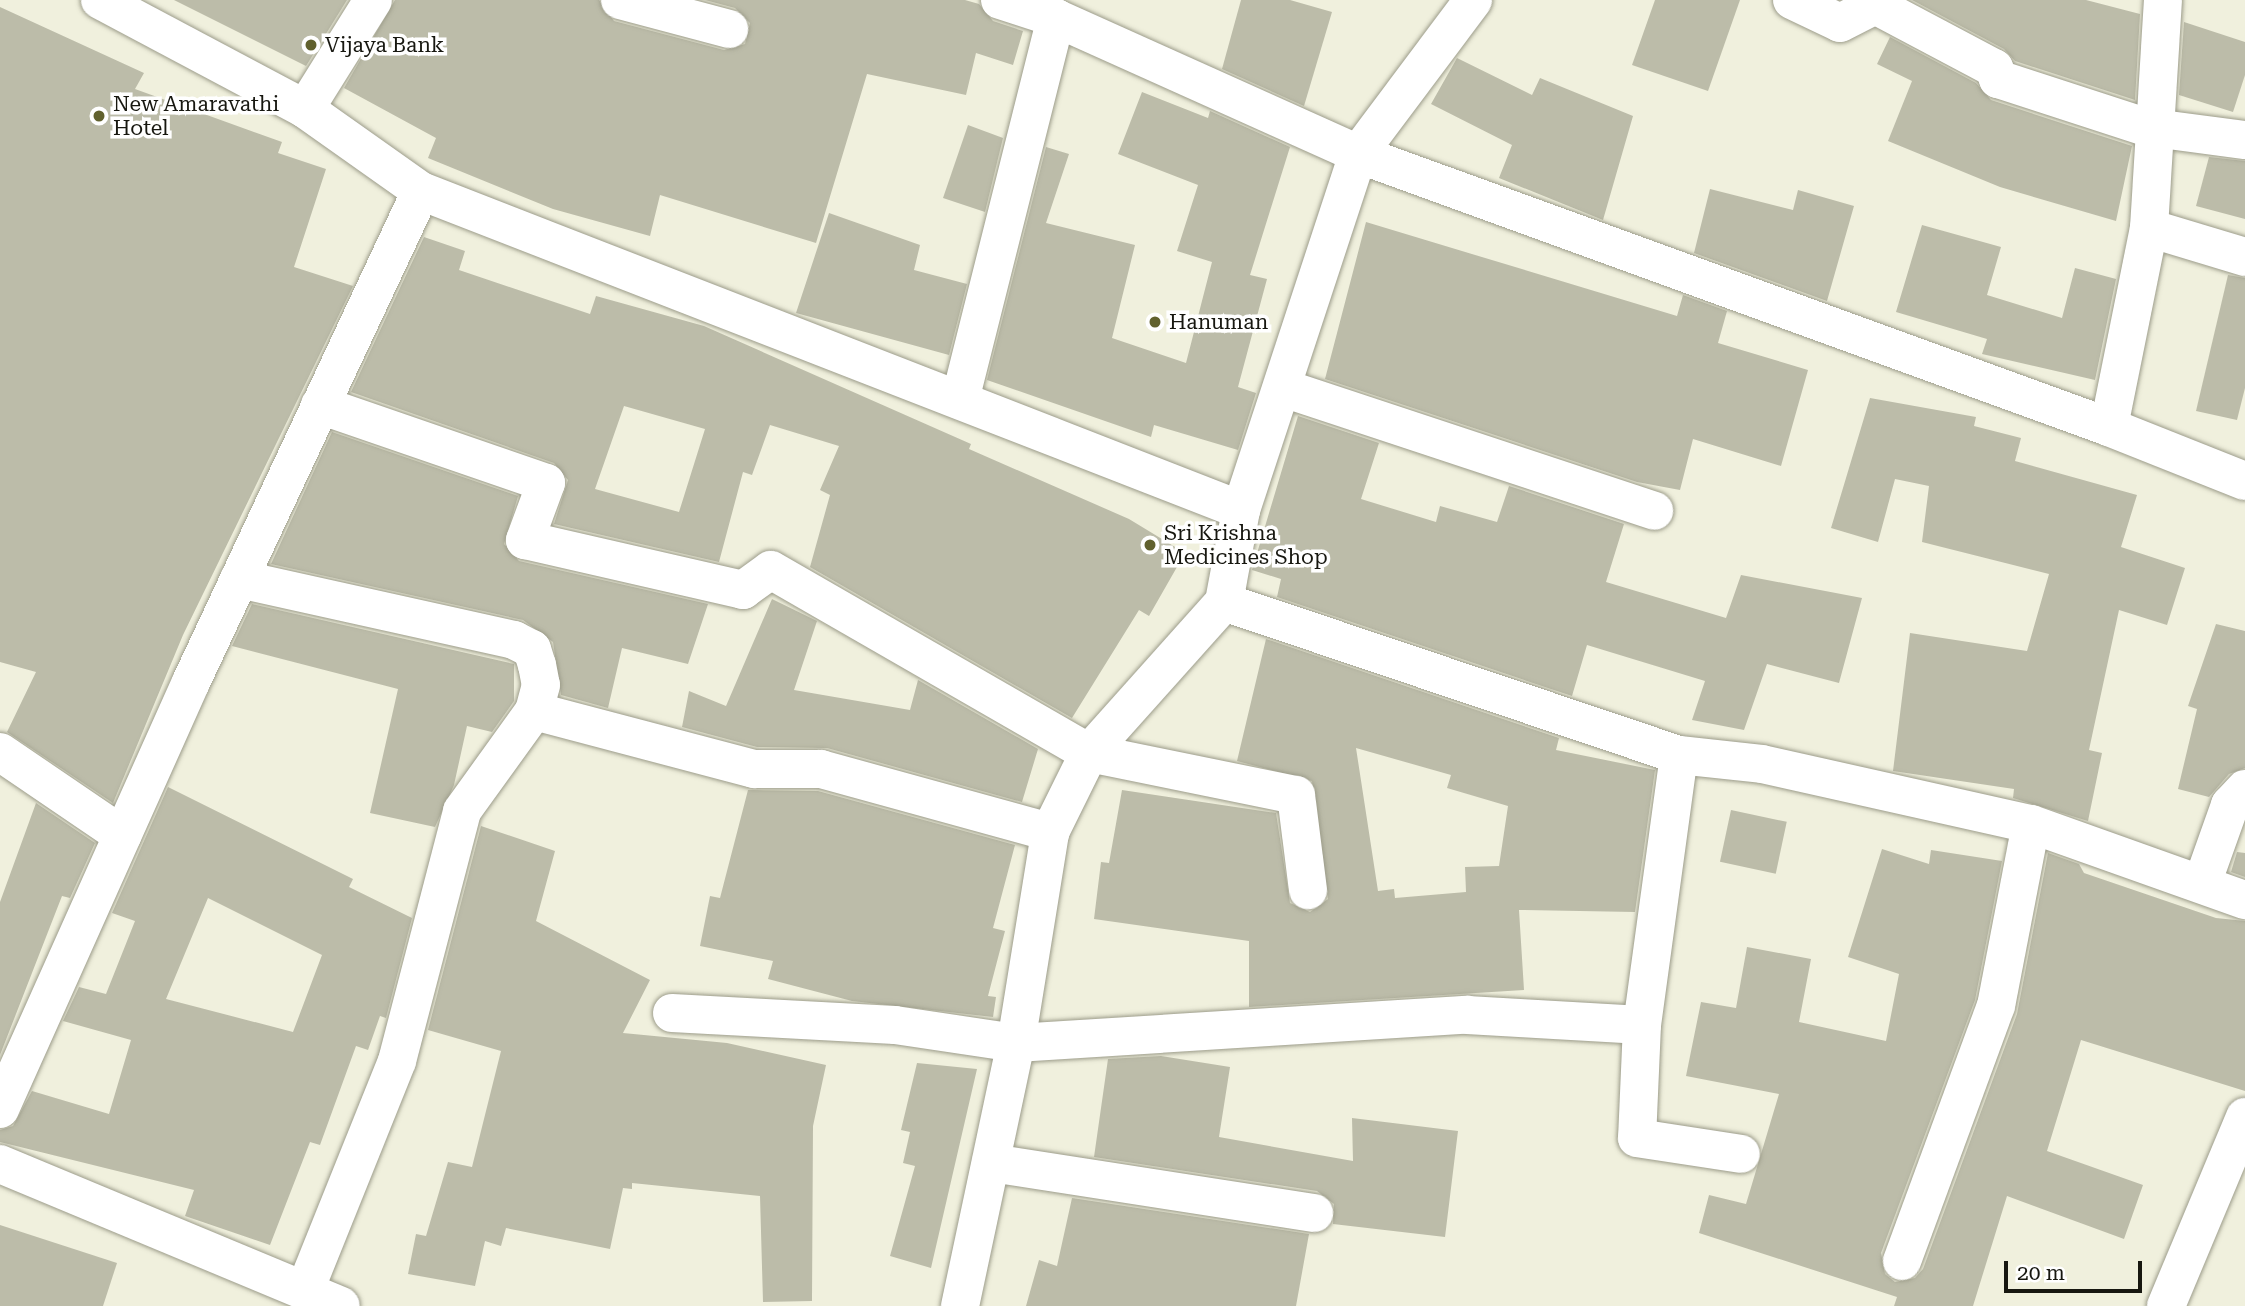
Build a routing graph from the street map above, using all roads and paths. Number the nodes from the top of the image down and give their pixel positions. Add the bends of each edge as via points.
1 (100, 0) edge
2 (373, 0) edge
3 (620, 0) edge
4 (1000, 0) edge
5 (1473, 0) edge
6 (1793, 0) edge
7 (2163, 0) edge
8 (1056, 18) junction
9 (729, 29) dead end
10 (305, 109) junction
11 (2155, 128) junction
12 (2245, 140) edge
13 (1358, 154) junction
14 (421, 191) junction
15 (2149, 228) junction
16 (2245, 257) edge
17 (1283, 388) junction
18 (960, 400) junction
19 (320, 405) junction
20 (2109, 428) junction
21 (2245, 481) edge
22 (1241, 510) junction
23 (1654, 511) dead end
24 (239, 579) junction
25 (1224, 602) junction
26 (534, 711) junction
27 (0, 752) edge
28 (1089, 753) junction
29 (1679, 755) junction
30 (2245, 789) edge
31 (2031, 824) junction
32 (1050, 832) junction
33 (122, 835) junction
34 (2203, 881) junction
35 (1308, 890) dead end
36 (2245, 900) edge
37 (672, 1013) dead end
38 (1642, 1025) junction
39 (1016, 1043) junction
40 (0, 1110) edge
41 (2245, 1117) edge
42 (1741, 1154) dead end
43 (991, 1163) junction
44 (0, 1164) edge
45 (1314, 1213) dead end
46 (1902, 1261) dead end
47 (305, 1290) junction
48 (341, 1306) edge
49 (960, 1306) edge
50 (2166, 1306) edge

1 - 10 street
2 - 10 street
3 - 9 street
4 - 8 street
5 - 13 street
6 - 11 street via 1840,23 1875,5 1994,68 1998,79
7 - 11 street
8 - 13 street
8 - 18 street
10 - 14 street
11 - 12 street
11 - 15 street
13 - 17 street
13 - 20 street
14 - 18 street
14 - 19 street
15 - 16 street
15 - 20 street
17 - 22 street
17 - 23 street
18 - 22 street
19 - 24 street
19 - 28 street via 546,483 524,540 743,590 771,570
20 - 21 street
22 - 25 street
24 - 26 street via 514,640 532,649 537,664 541,685
24 - 33 street
25 - 28 street
25 - 29 street
26 - 32 street via 754,769 821,769
26 - 47 street via 462,811 397,1061
27 - 33 street
28 - 32 street
28 - 35 street via 1296,795
29 - 31 street via 1762,764
29 - 38 street
30 - 34 street via 2231,805
31 - 34 street
31 - 46 street via 1996,1006
32 - 39 street
33 - 40 street
34 - 36 street
37 - 39 street via 895,1025
38 - 39 street via 1467,1015
38 - 42 street via 1637,1138
39 - 43 street
41 - 50 street
43 - 45 street
43 - 49 street
44 - 47 street
47 - 48 street

